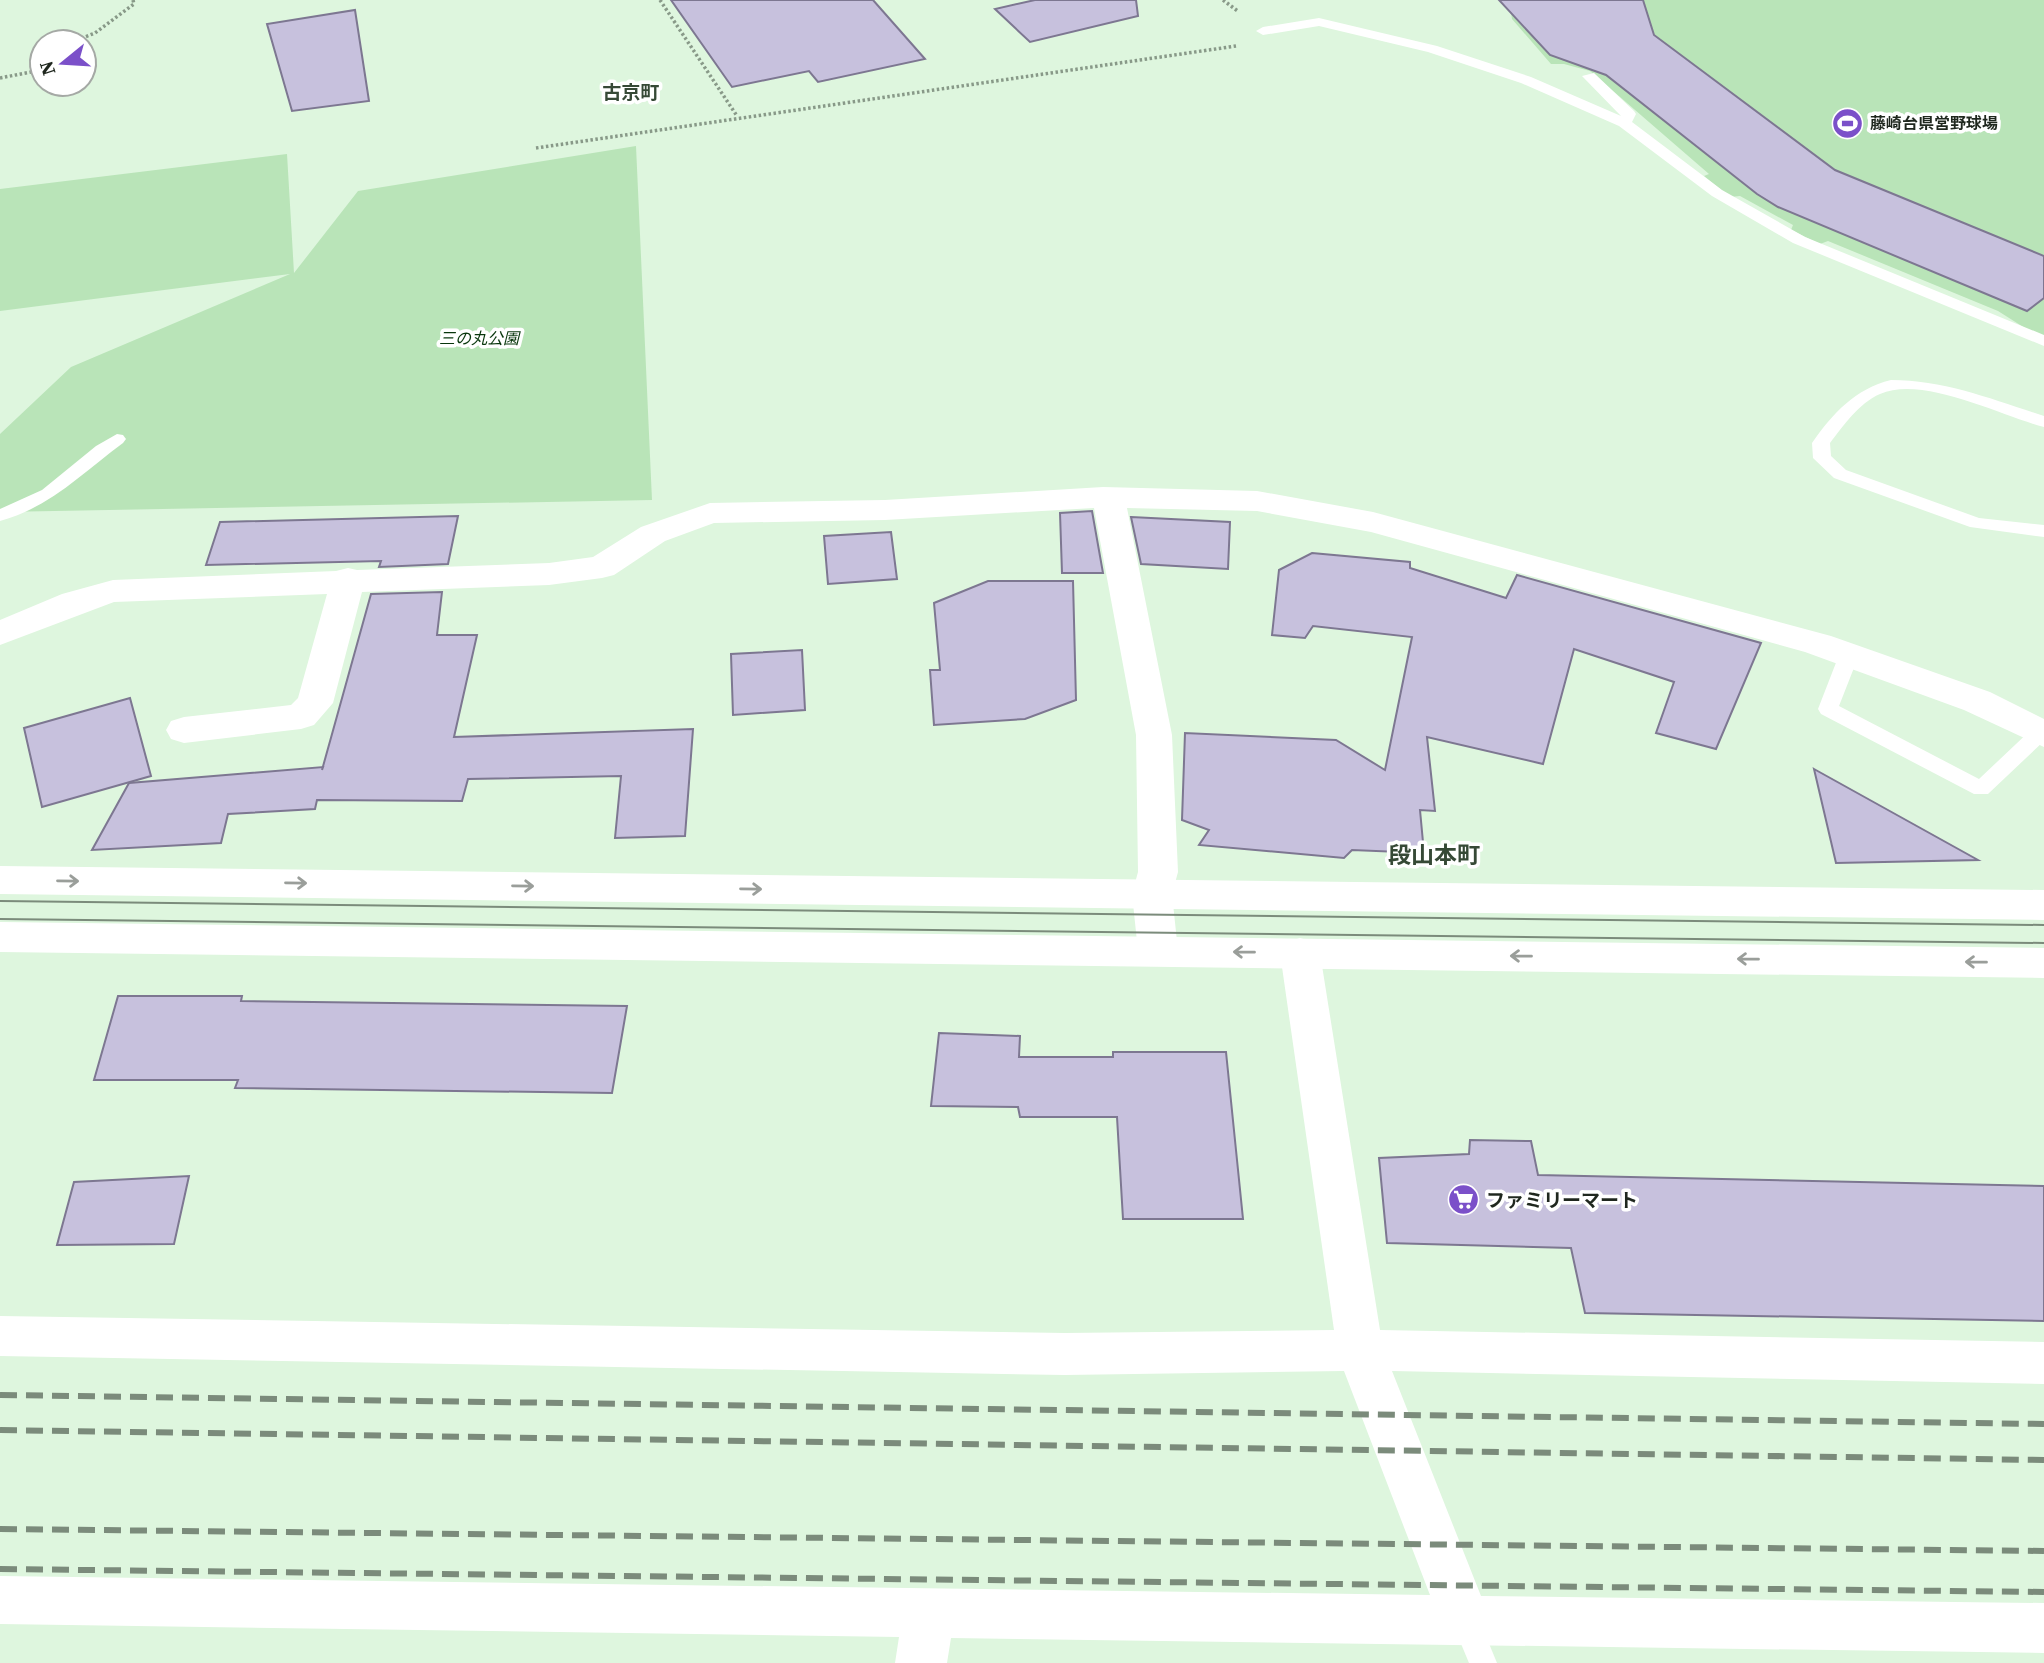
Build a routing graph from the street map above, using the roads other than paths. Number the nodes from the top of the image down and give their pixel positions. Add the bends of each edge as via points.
1 (1263, 31) road end
2 (1589, 76) dead end
3 (1624, 123) junction
4 (2044, 341) edge
5 (2044, 422) edge
6 (117, 439) dead end
7 (1102, 496) junction
8 (0, 515) edge
9 (2044, 531) edge
10 (348, 579) junction
11 (0, 633) edge
12 (1849, 655) junction
13 (184, 730) dead end
14 (2043, 733) edge
15 (0, 880) edge
16 (1152, 894) junction
17 (2044, 905) edge
18 (0, 937) edge
19 (1158, 951) junction
20 (1300, 953) junction
21 (2044, 963) edge
22 (0, 1336) edge
23 (1360, 1350) junction
24 (2044, 1363) edge
25 (0, 1600) edge
26 (929, 1612) junction
27 (2044, 1628) edge
28 (1475, 1642) edge
29 (921, 1663) edge

1 - 3 lane via 1319,22 1432,50 1526,80
2 - 3 lane via 1629,114
3 - 4 lane via 1717,193 1799,240
5 - 9 lane via 1929,387 1901,385 1877,388 1862,398 1821,443 1822,458 1840,474 1976,523
6 - 8 lane via 88,458 51,494
7 - 10 street via 885,510 710,513 653,534 602,567 549,574
7 - 12 street via 1257,501 1373,523
7 - 16 street via 1110,505 1154,735 1158,872
10 - 11 street via 113,591
10 - 13 street via 316,703 301,716
12 - 14 street via 1977,701
12 - 14 lane via 1828,709 1981,789
15 -> 16 street
16 - 17 street
16 - 19 street
18 - 19 street
20 -> 19 street
21 -> 20 street
20 - 23 street
22 - 23 street via 1065,1354
23 - 24 street
23 - 28 street
25 - 26 street
26 - 28 street
26 - 29 street
27 - 28 street

